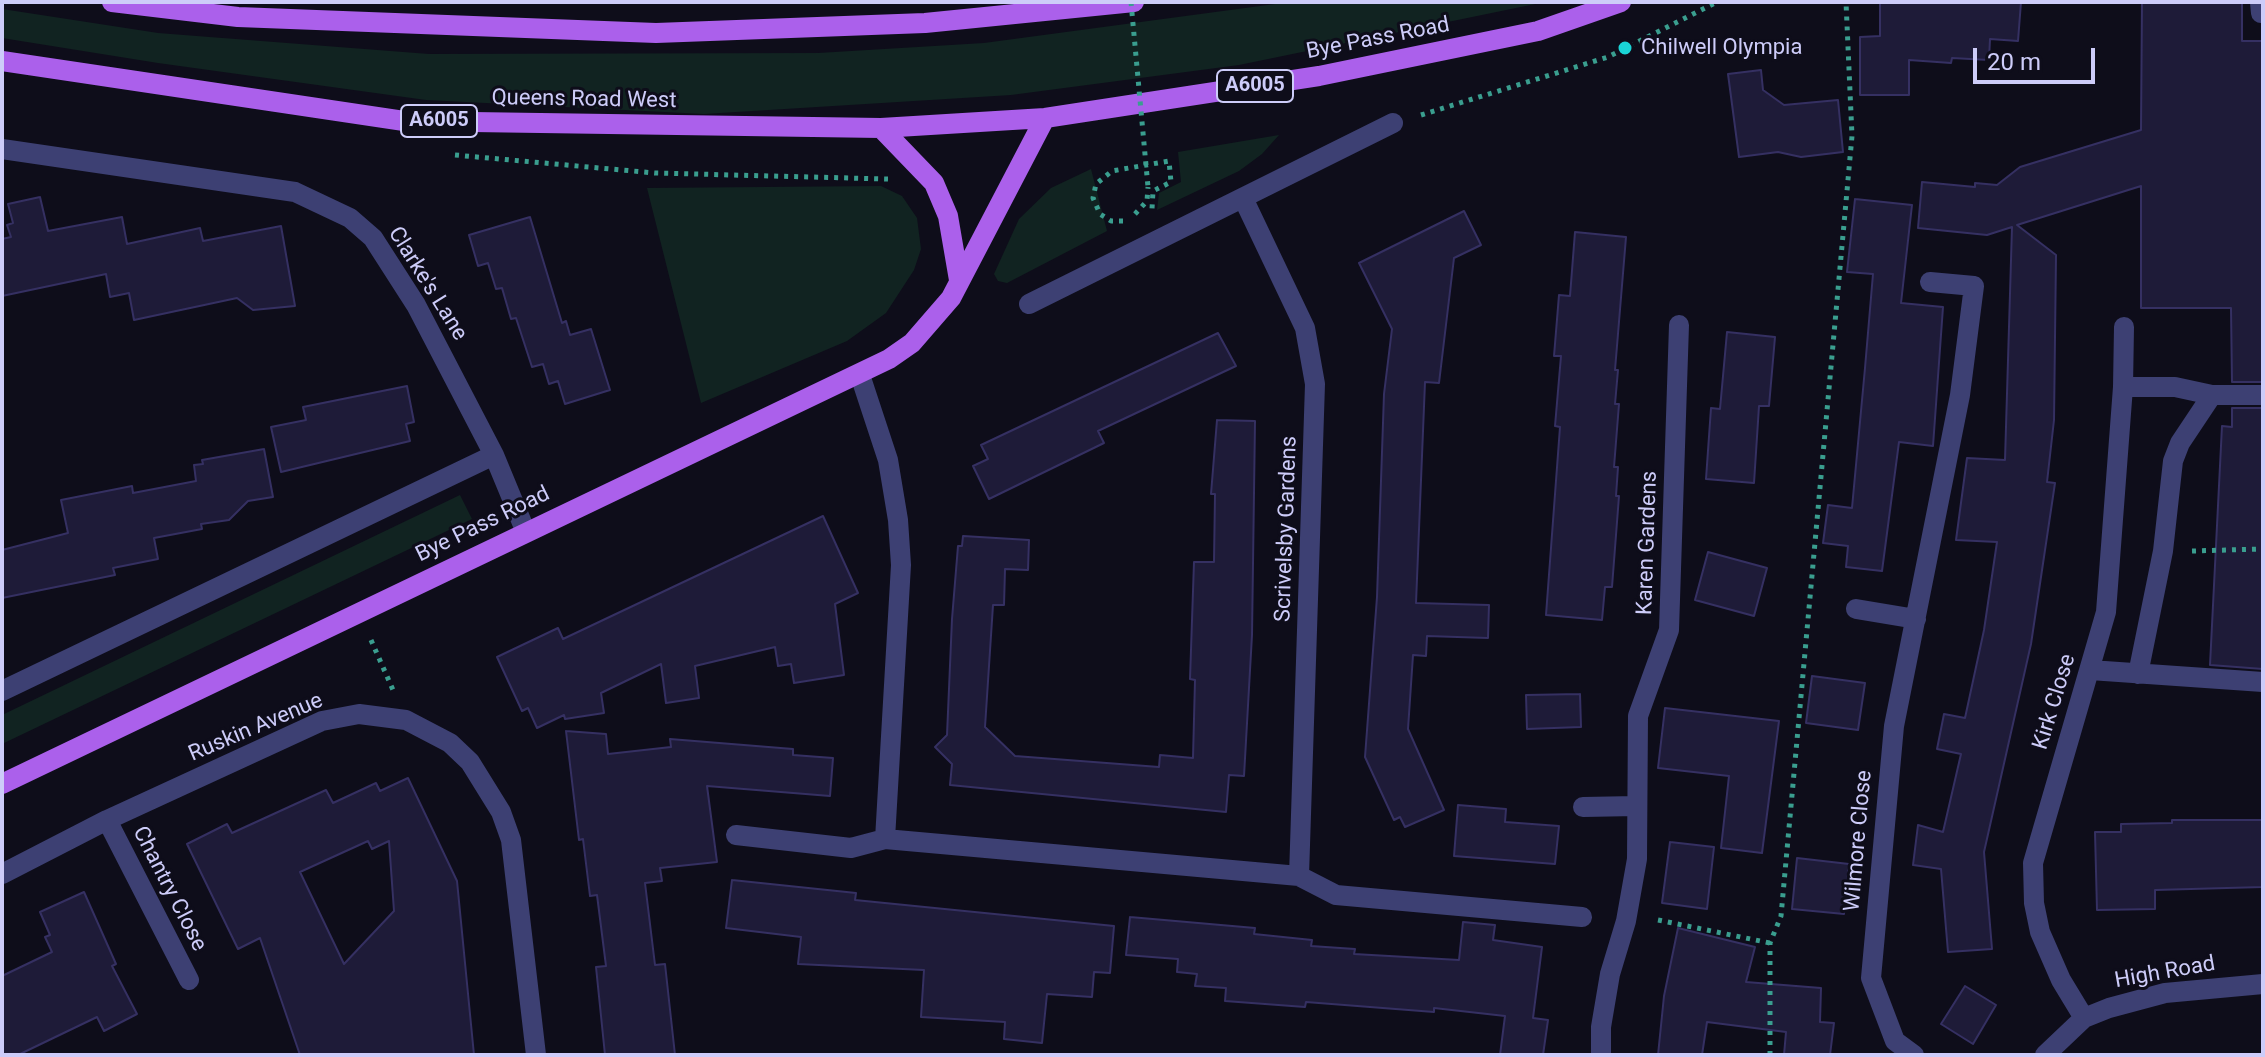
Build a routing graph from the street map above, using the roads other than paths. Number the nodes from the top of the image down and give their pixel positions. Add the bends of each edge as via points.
1 (112, 2) edge
2 (1132, 2) edge
3 (1621, 2) edge
4 (239, 10) edge
5 (2, 61) edge
6 (1045, 118) junction
7 (1393, 123) road end
8 (881, 128) junction
9 (2, 149) edge
10 (1243, 198) junction
11 (959, 280) junction
12 (1930, 282) dead end
13 (1029, 304) dead end
14 (1679, 325) dead end
15 (2124, 327) dead end
16 (860, 375) junction
17 (2123, 387) junction
18 (2212, 395) junction
19 (2263, 395) edge
20 (494, 455) junction
21 (525, 530) junction
22 (1856, 609) dead end
23 (1916, 619) junction
24 (2090, 670) junction
25 (2138, 674) junction
26 (2263, 682) edge
27 (2, 691) edge
28 (2, 784) edge
29 (1636, 806) junction
30 (1583, 807) dead end
31 (107, 820) junction
32 (736, 835) dead end
33 (885, 839) junction
34 (2, 874) edge
35 (1299, 876) junction
36 (1582, 917) dead end
37 (189, 980) dead end
38 (2263, 984) edge
39 (2084, 1018) junction
40 (536, 1055) edge
41 (1601, 1055) edge
42 (1914, 1055) edge
43 (2045, 1055) edge

1 - 4 main road
2 - 4 main road via 925,23 656,33
3 - 6 main road, Bye Pass Road / A6005 via 1538,31 1319,76
5 - 8 main road, Queens Road West / A6005 via 404,121
6 - 8 main road, Bye Pass Road / A6005
6 - 11 main road, Bye Pass Road
7 - 10 street
8 - 11 main road via 934,183 948,216
9 - 20 street, Clarke's Lane via 295,192 350,218 373,238 402,281
10 - 13 street
10 - 35 street, Scrivelsby Gardens via 1305,328 1315,384
11 - 16 main road, Bye Pass Road via 934,322 912,343
12 - 23 street, Wilmore Close via 1974,286 1960,395
14 - 29 street, Karen Gardens via 1669,630 1638,716
15 - 17 street, Kirk Close
16 - 21 main road, Bye Pass Road
16 - 33 street via 888,460 901,565
17 - 18 street via 2175,387
17 - 24 street, Kirk Close via 2110,583
18 - 19 street
18 - 25 street via 2173,461 2163,551
20 - 21 street, Clarke's Lane
20 - 27 street
21 - 28 main road, Bye Pass Road
22 - 23 street
23 - 42 street, Wilmore Close via 1894,726 1871,978 1895,1041
24 - 25 street
24 - 39 street, Kirk Close via 2033,863 2040,932
25 - 26 street
29 - 30 street
29 - 41 street, Karen Gardens via 1637,859 1610,974
31 - 34 street, Ruskin Avenue
31 - 37 street, Chantry Close
31 - 40 street, Ruskin Avenue via 322,721 359,714 406,720 450,743 480,775 511,840
32 - 33 street via 851,848
33 - 35 street
35 - 36 street via 1336,895
38 - 39 street, High Road via 2165,993
39 - 43 street, High Road

